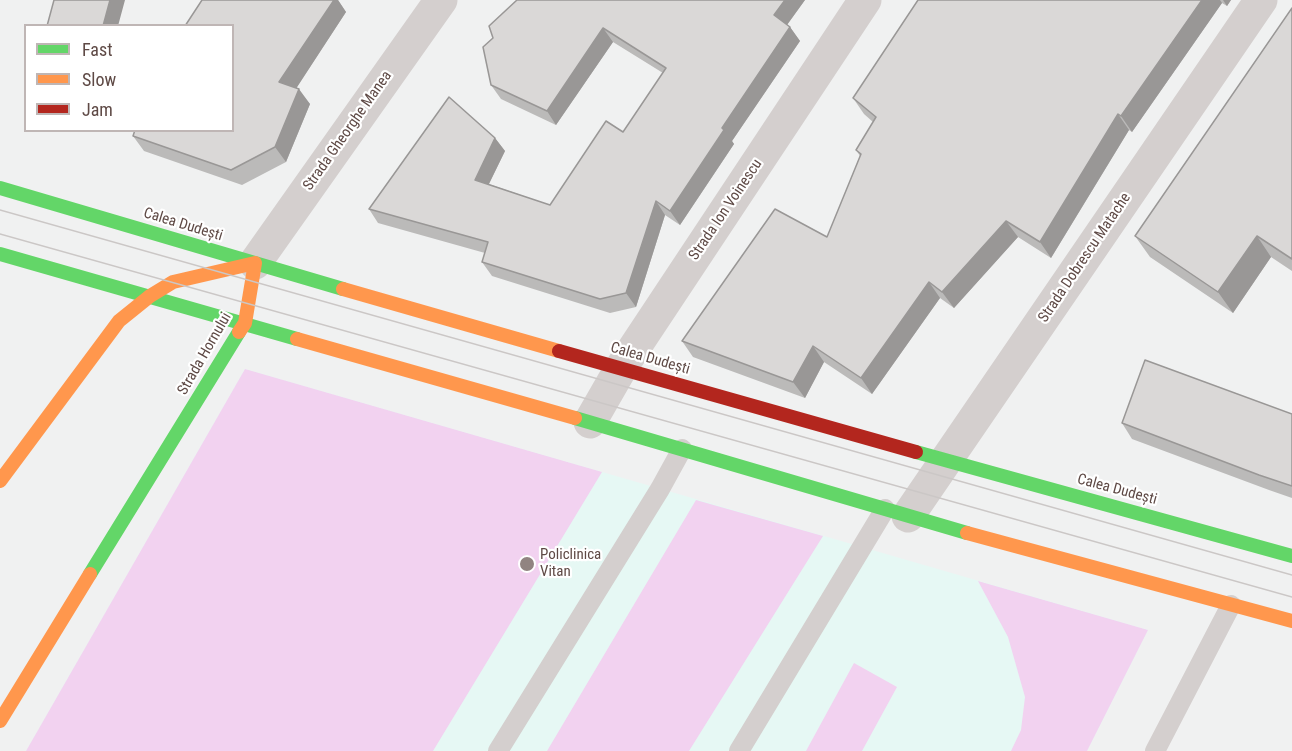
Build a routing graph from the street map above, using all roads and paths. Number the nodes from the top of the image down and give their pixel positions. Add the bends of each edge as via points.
1 (441, 0) edge
2 (865, 0) edge
3 (1262, 0) edge
4 (0, 188) edge
5 (0, 254) edge
6 (255, 263) junction
7 (150, 297) junction
8 (245, 324) junction
9 (621, 368) junction
10 (590, 422) junction
11 (682, 449) junction
12 (946, 461) junction
13 (0, 481) edge
14 (897, 512) junction
15 (1292, 556) edge
16 (1231, 605) junction
17 (1292, 621) edge
18 (0, 722) edge
19 (498, 751) edge
20 (739, 751) edge
21 (1155, 751) edge

1 - 6 street, Strada Gheorghe Manea
2 - 9 street, Strada Ion Voinescu
3 - 12 street, Strada Dobrescu Matache
4 - 6 main road, Calea Dudești
5 - 7 main road
6 - 7 main road via 173,282
6 - 8 main road, Strada Hornului
6 - 9 main road, Calea Dudești
7 - 8 main road
7 - 13 main road via 119,321
8 - 10 main road
8 - 18 main road, Strada Hornului
9 - 10 street, Strada Ion Voinescu
9 - 12 main road, Calea Dudești
10 - 11 main road
11 - 14 main road
11 - 19 lane
12 - 14 street, Strada Dobrescu Matache
12 - 15 main road, Calea Dudești
14 - 16 main road
14 - 20 lane
16 - 17 main road
16 - 21 lane

